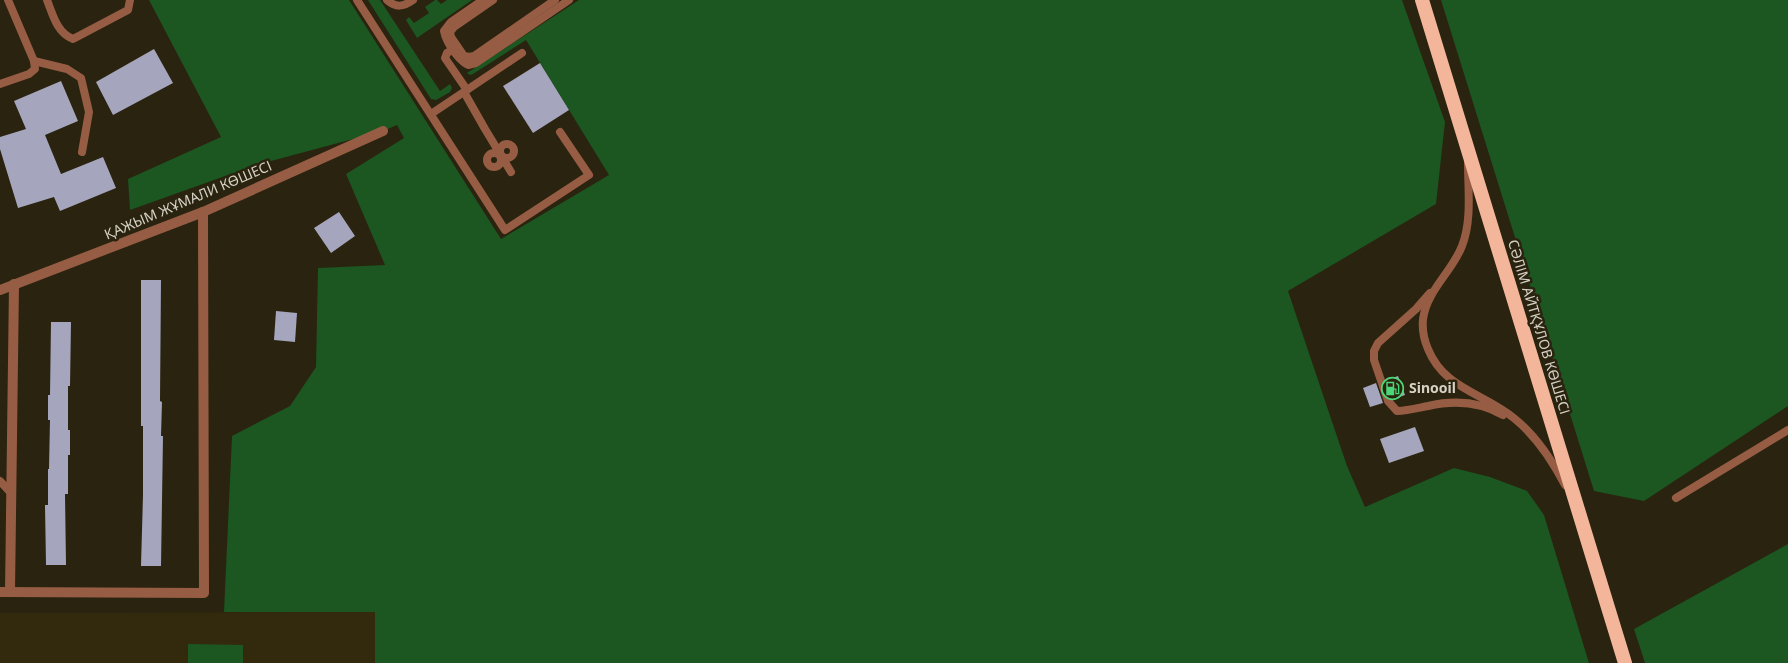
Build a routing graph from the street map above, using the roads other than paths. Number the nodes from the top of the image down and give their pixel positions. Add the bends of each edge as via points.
1 (8, 0) edge
2 (47, 0) edge
3 (130, 0) edge
4 (357, 0) edge
5 (386, 0) edge
6 (413, 0) edge
7 (483, 0) edge
8 (493, 0) edge
9 (555, 0) edge
10 (569, 0) edge
11 (1422, 0) edge
12 (455, 48) junction
13 (522, 53) dead end
14 (34, 61) junction
15 (0, 84) edge
16 (466, 91) junction
17 (431, 114) junction
18 (383, 131) dead end
19 (560, 132) dead end
20 (1468, 148) junction
21 (82, 152) dead end
22 (511, 172) dead end
23 (203, 212) junction
24 (14, 284) junction
25 (1435, 288) junction
26 (0, 290) edge
27 (1788, 430) edge
28 (1536, 439) junction
29 (0, 481) edge
30 (11, 493) junction
31 (1676, 498) dead end
32 (1578, 510) junction
33 (5, 592) edge
34 (1625, 663) edge

1 - 14 lane
2 - 3 lane via 58,27 65,36 73,39 128,10
4 - 17 lane
5 - 6 lane via 401,7
7 - 12 lane via 446,27 444,34
8 - 12 lane via 452,29 450,34
9 - 12 lane via 470,58
10 - 12 lane via 472,65 465,64
11 - 20 highway, СӘЛІМ АЙТҚҰЛОВ КӨШЕСІ
12 - 16 lane via 445,58
13 - 16 lane
14 - 15 lane via 35,69 30,74
14 - 21 lane via 67,69 81,78 89,112
16 - 17 lane
16 - 22 lane
17 - 19 lane via 505,230 589,175
18 - 23 street, ҚАЖЫМ ЖҰМАЛИ КӨШЕСІ
20 - 25 lane via 1468,225 1462,246
20 - 32 highway, СӘЛІМ АЙТҚҰЛОВ КӨШЕСІ
23 - 24 street, ҚАЖЫМ ЖҰМАЛИ КӨШЕСІ
23 - 33 street via 204,593
24 - 26 street, ҚАЖЫМ ЖҰМАЛИ КӨШЕСІ
24 - 30 street
25 - 28 lane via 1423,319 1424,338 1433,362 1450,380 1495,404
25 - 28 lane via 1378,343 1374,351 1388,401 1397,411 1451,402 1480,405 1495,410
27 - 31 lane
28 - 32 lane via 1555,466
29 - 30 lane
30 - 33 street
32 - 34 highway, СӘЛІМ АЙТҚҰЛОВ КӨШЕСІ

